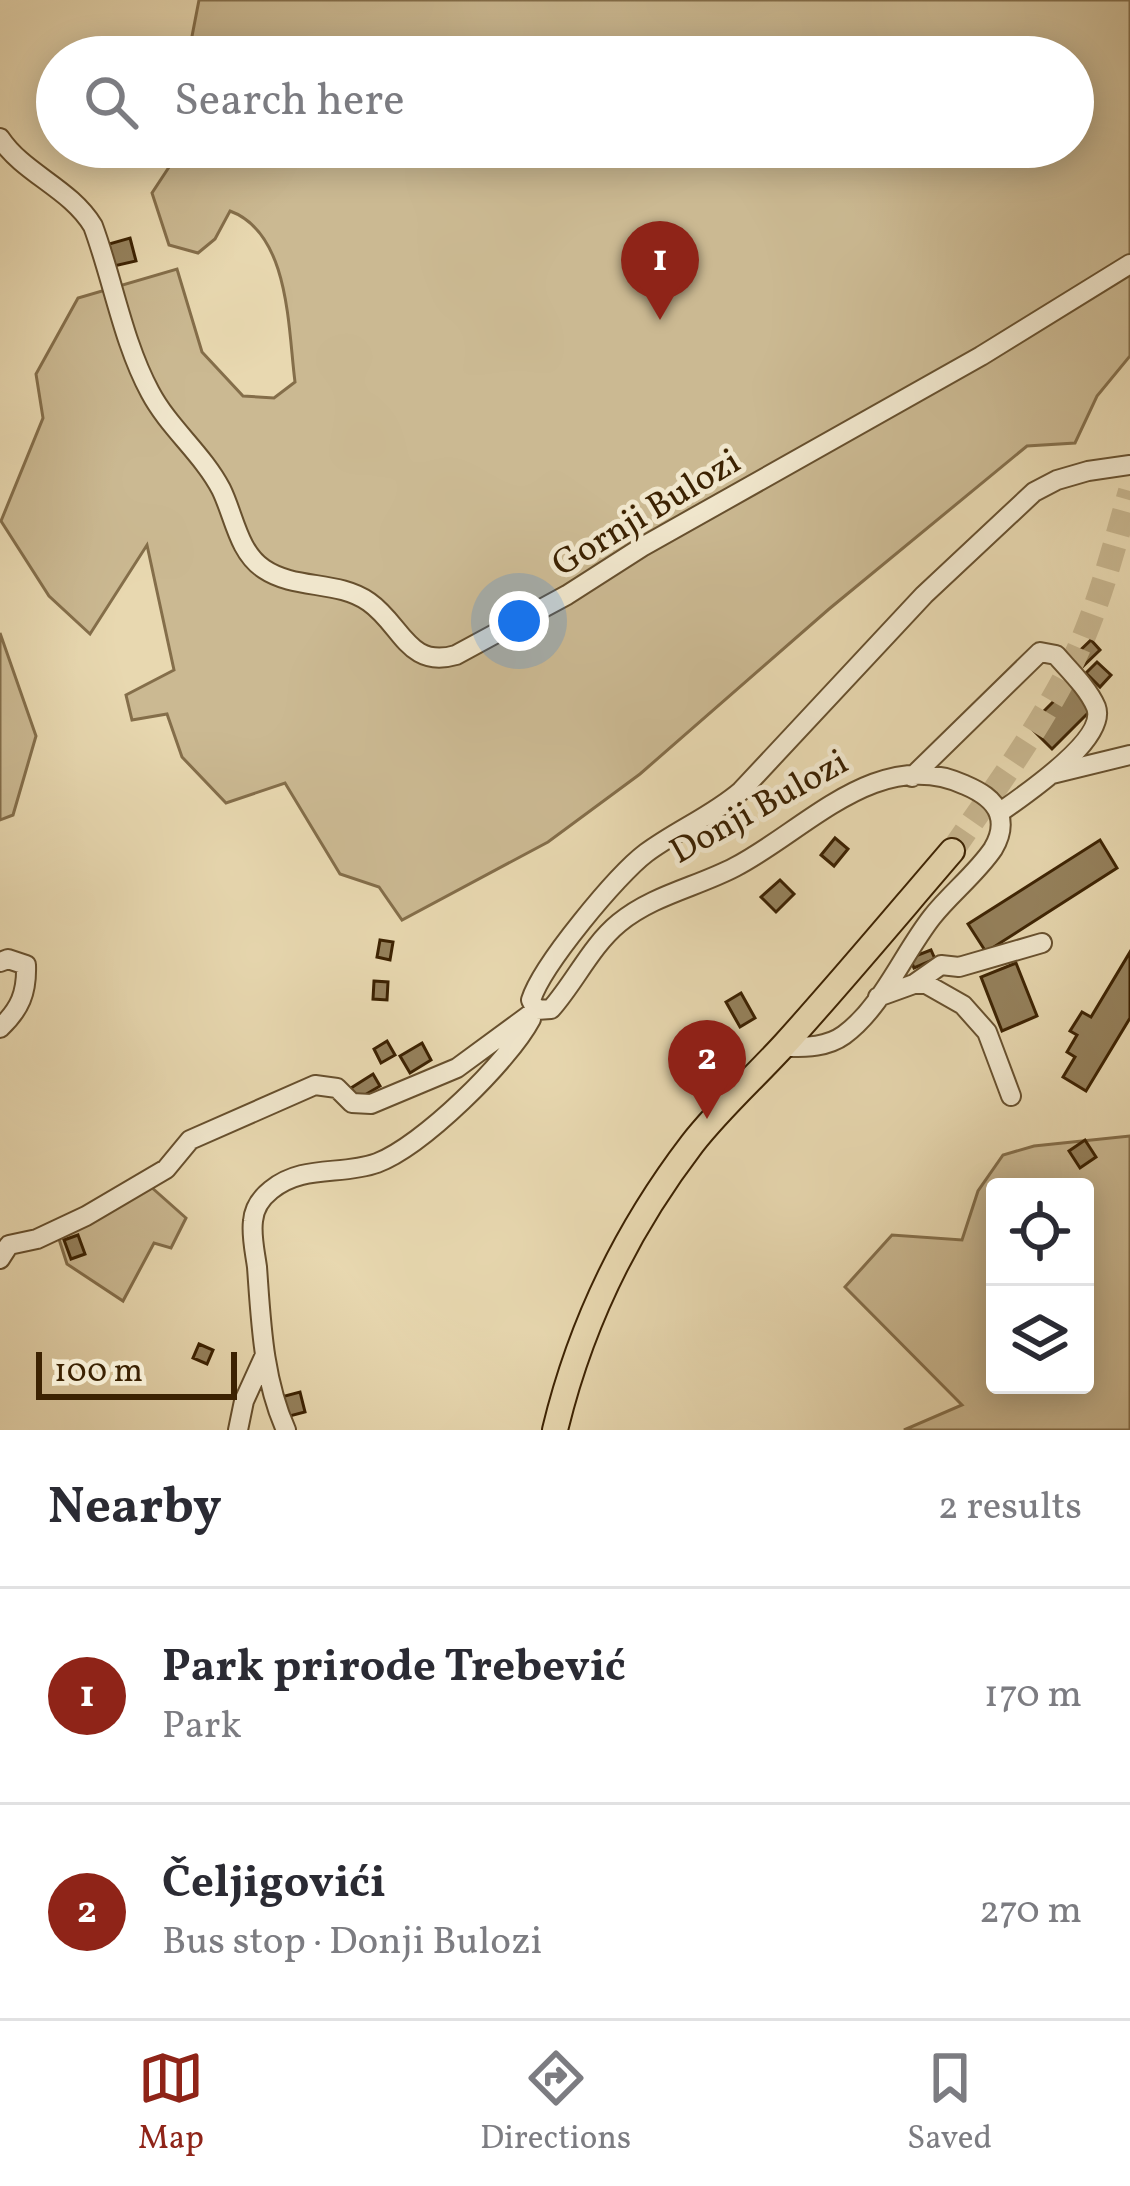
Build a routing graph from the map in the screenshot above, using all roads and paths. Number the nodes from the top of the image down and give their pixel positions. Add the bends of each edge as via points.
1 (0, 138) edge
2 (1130, 264) edge
3 (1130, 465) edge
4 (1130, 754) edge
5 (1048, 775) junction
6 (912, 777) junction
7 (999, 813) junction
8 (952, 851) tunnel mouth
9 (1042, 943) dead end
10 (0, 962) edge
11 (914, 984) junction
12 (878, 997) junction
13 (536, 1010) junction
14 (0, 1028) edge
15 (783, 1047) junction
16 (1011, 1096) dead end
17 (3, 1248) edge
18 (265, 1352) junction
19 (238, 1430) edge
20 (286, 1430) edge
21 (555, 1430) edge

1 - 2 street, Gornji Bulozi via 84,211 152,396 206,464 254,560 280,577 366,600 413,650 440,659 567,596
3 - 13 street, Donji Bulozi via 1057,480 1008,515 741,791 630,868 535,987
4 - 5 street
5 - 6 street via 1090,736 1097,710 1047,652
5 - 7 street
6 - 7 street, Donji Bulozi via 958,782
6 - 13 street, Donji Bulozi via 859,786 737,866 635,911 607,934 551,1009
7 - 12 street via 993,849 933,915
8 - 15 main road
9 - 11 street via 941,965
10 - 14 street via 26,965 19,1010
11 - 12 street
11 - 16 street via 941,991 976,1016
12 - 15 street via 835,1041
13 - 17 street via 437,1078 361,1105 337,1088 315,1085 190,1140 166,1169 86,1216
13 - 18 street, Donji Bulozi via 516,1048 396,1152 355,1168 294,1175 257,1204 252,1232
15 - 21 main road via 692,1144 628,1242 589,1324
18 - 19 street
18 - 20 street, Donji Bulozi

